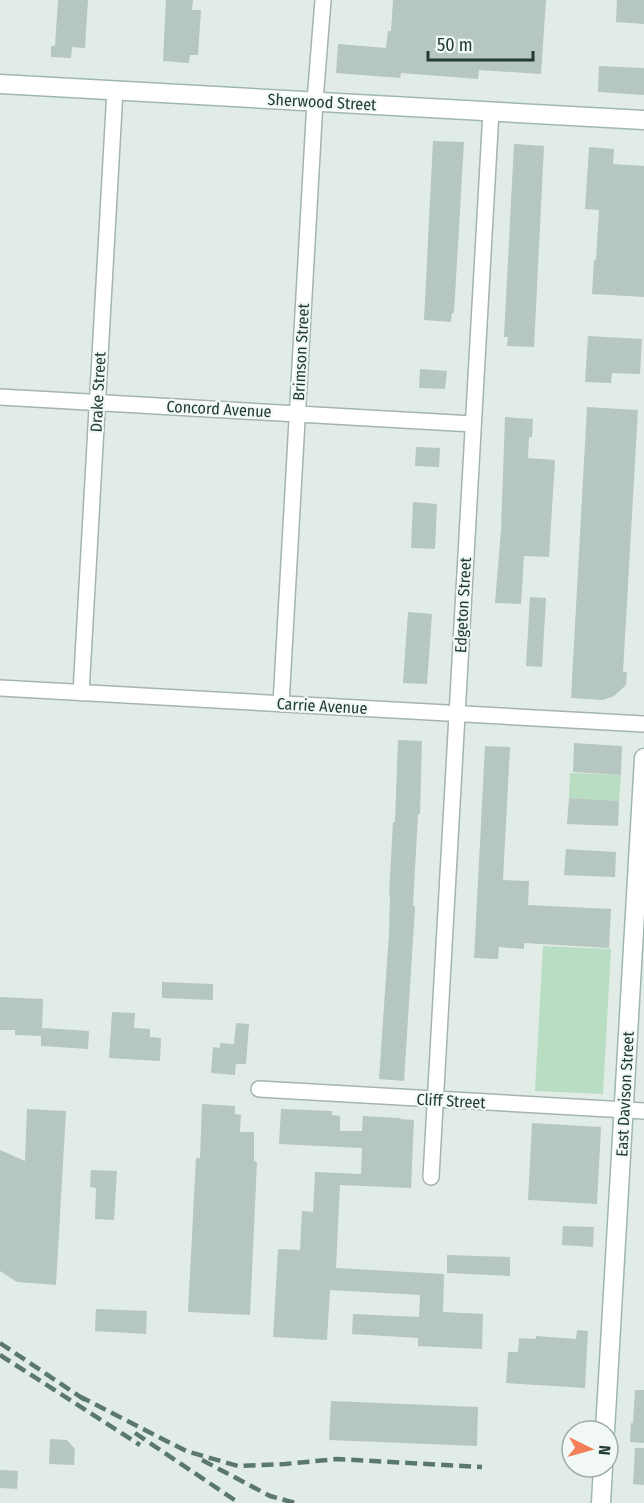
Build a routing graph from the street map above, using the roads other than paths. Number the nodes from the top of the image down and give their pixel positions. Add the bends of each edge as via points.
1 (323, 0) edge
2 (0, 84) edge
3 (115, 90) junction
4 (315, 101) junction
5 (491, 111) junction
6 (644, 120) edge
7 (0, 397) edge
8 (98, 403) junction
9 (297, 414) junction
10 (473, 424) junction
11 (0, 688) edge
12 (81, 693) junction
13 (281, 704) junction
14 (457, 714) junction
15 (644, 724) edge
16 (644, 758) edge
17 (259, 1089) dead end
18 (435, 1100) junction
19 (624, 1110) junction
20 (644, 1111) edge
21 (431, 1177) dead end
22 (606, 1419) edge
23 (602, 1479) edge
24 (601, 1503) edge

1 - 4 street, Brimson Street
2 - 3 main road, Sherwood Street
3 - 4 main road, Sherwood Street
3 - 8 street, Drake Street
4 - 5 main road, Sherwood Street
4 - 9 street, Brimson Street
5 - 6 main road, Sherwood Street
5 - 10 street, Edgeton Street
7 - 8 street, Concord Avenue
8 - 9 street, Concord Avenue
8 - 12 street, Drake Street
9 - 10 street, Concord Avenue
9 - 13 street, Brimson Street
10 - 14 street, Edgeton Street
11 - 12 street, Carrie Avenue
12 - 13 street, Carrie Avenue
13 - 14 street, Carrie Avenue
14 - 15 street, Carrie Avenue
14 - 18 street, Edgeton Street
16 - 19 main road, East Davison Street
17 - 18 street, Cliff Street
18 - 19 street, Cliff Street
18 - 21 street, Edgeton Street
19 - 20 street, Cliff Street
19 - 22 main road, East Davison Street
23 - 24 main road

